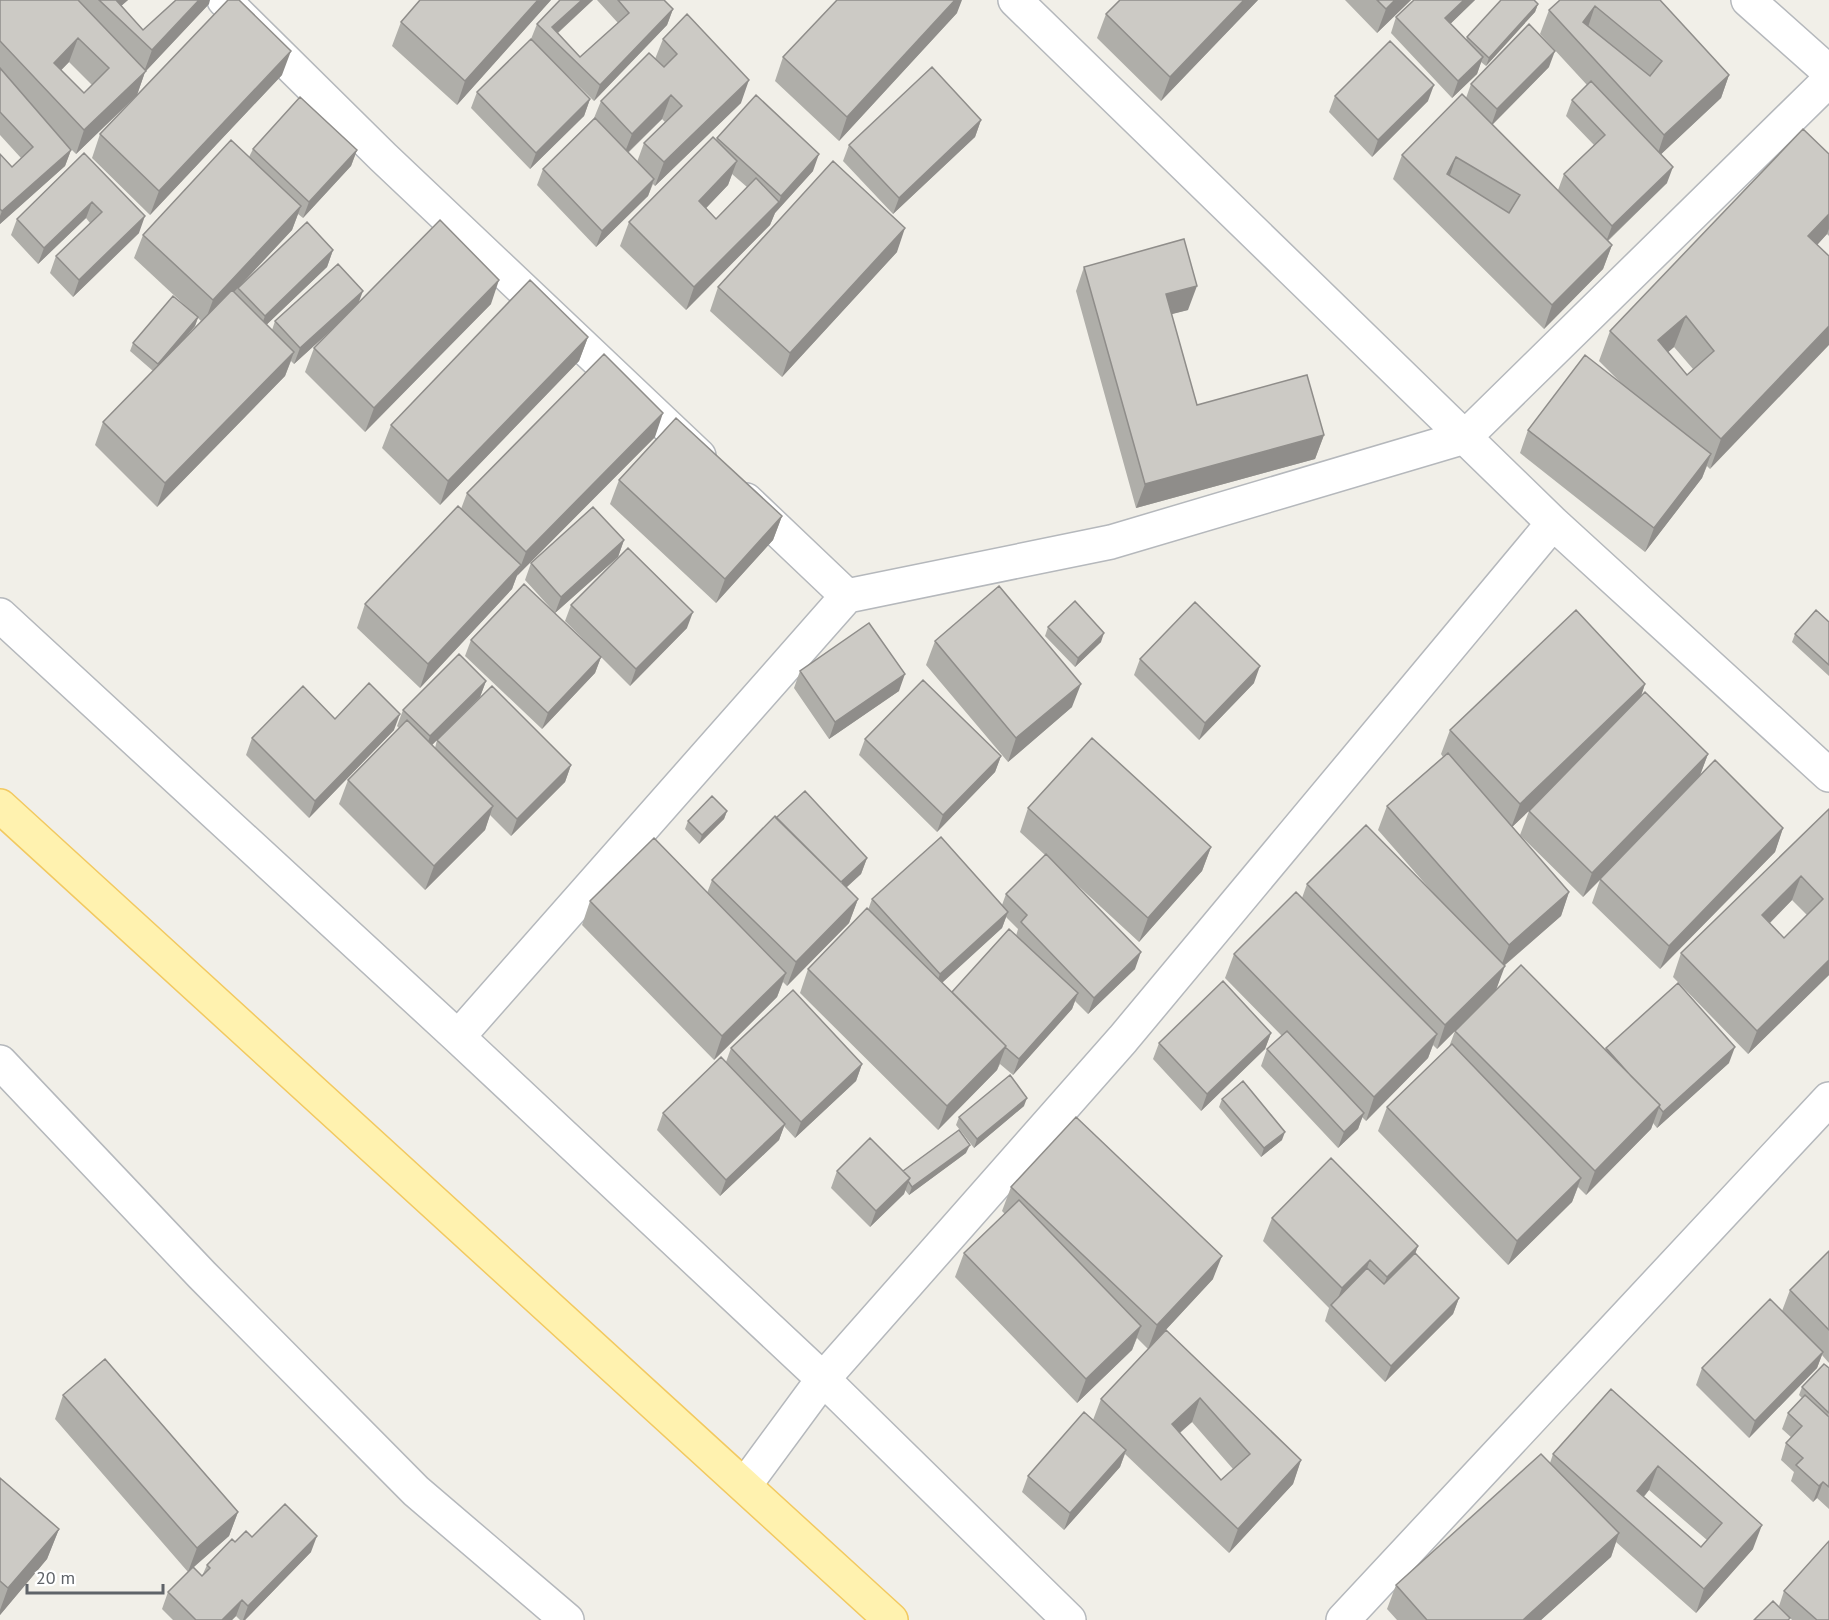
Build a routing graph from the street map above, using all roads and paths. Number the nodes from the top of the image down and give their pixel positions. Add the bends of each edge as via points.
1 (224, 0) edge
2 (1015, 0) edge
3 (1748, 0) edge
4 (1829, 72) edge
5 (1829, 80) edge
6 (1465, 437) junction
7 (1553, 523) junction
8 (847, 596) junction
9 (0, 615) edge
10 (1829, 775) edge
11 (0, 806) edge
12 (458, 1037) junction
13 (0, 1062) edge
14 (1829, 1099) edge
15 (823, 1379) junction
16 (745, 1485) junction
17 (567, 1620) edge
18 (891, 1620) edge
19 (1069, 1620) edge
20 (1342, 1620) edge

1 - 8 street via 383,157
2 - 6 street
3 - 4 street
5 - 6 street
6 - 7 street
6 - 8 street via 1111,542
7 - 10 street
7 - 15 street via 1123,1039
8 - 12 street
9 - 12 street
11 - 16 main road
12 - 15 street
13 - 17 street via 202,1275 416,1491
14 - 20 street
15 - 16 street
15 - 19 street
16 - 18 main road

